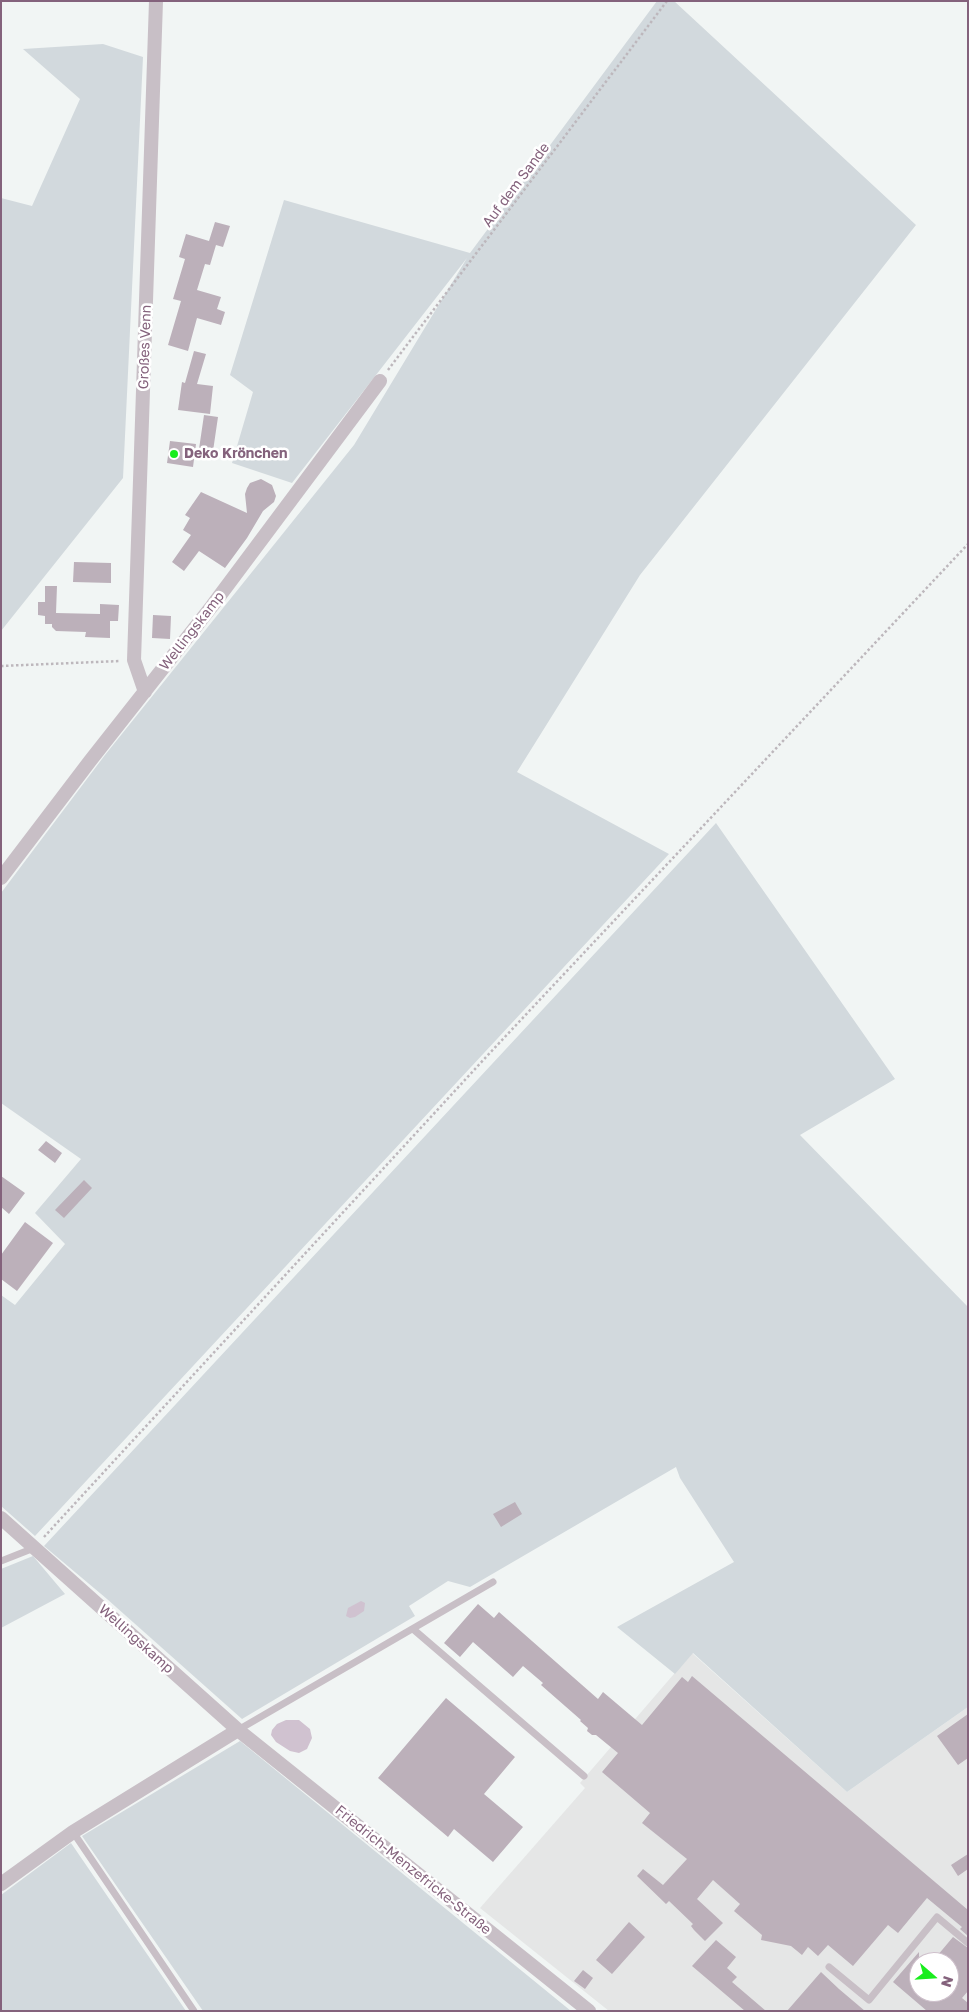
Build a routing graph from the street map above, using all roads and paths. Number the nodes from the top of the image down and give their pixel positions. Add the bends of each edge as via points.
1 (156, 1) edge
2 (667, 1) edge
3 (380, 381) joint
4 (968, 544) edge
5 (134, 660) junction
6 (1, 666) edge
7 (145, 692) junction
8 (1, 878) edge
9 (1, 1518) edge
10 (34, 1548) junction
11 (1, 1561) edge
12 (493, 1582) dead end
13 (413, 1629) junction
14 (238, 1730) junction
15 (584, 1776) dead end
16 (73, 1832) junction
17 (1, 1884) edge
18 (968, 1943) edge
19 (829, 1967) dead end
20 (194, 2011) edge
21 (588, 2011) edge

1 - 5 street, Großes Venn
2 - 3 path, Auf dem Sande
3 - 7 street, Wellingskamp
4 - 10 path via 487,1056
5 - 6 path
5 - 7 street, Großes Venn
7 - 8 street, Wellingskamp
9 - 10 street, Wellingskamp
10 - 11 lane
10 - 14 street, Wellingskamp
12 - 13 lane
13 - 14 lane
13 - 15 lane
14 - 16 street
14 - 21 street, Friedrich-Menzefricke-Straße
16 - 17 street
16 - 20 lane
18 - 19 lane via 937,1917 869,2000

